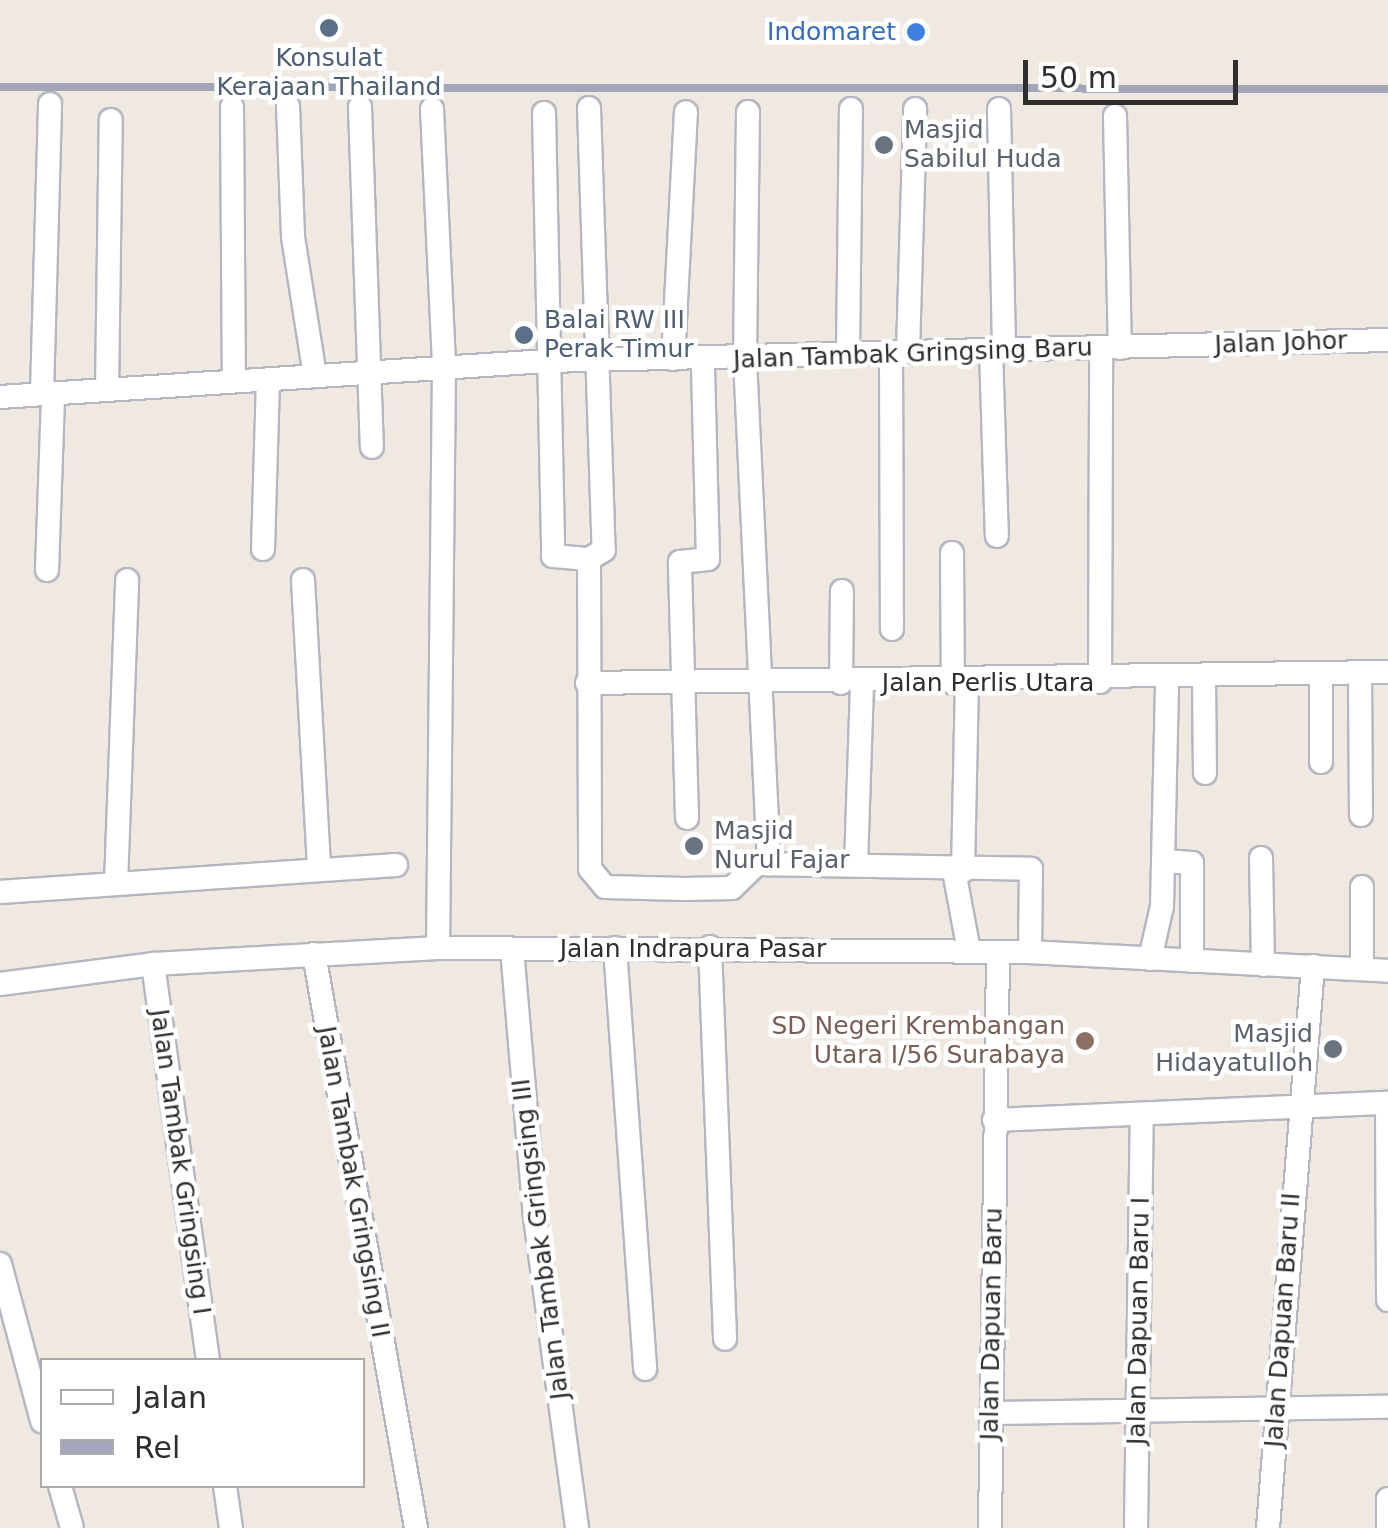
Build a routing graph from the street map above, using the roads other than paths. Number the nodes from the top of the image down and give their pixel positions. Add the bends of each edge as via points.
1 (50, 104) dead end
2 (288, 106) dead end
3 (232, 107) dead end
4 (360, 107) dead end
5 (589, 108) dead end
6 (432, 109) dead end
7 (851, 109) dead end
8 (915, 109) dead end
9 (998, 110) dead end
10 (686, 112) dead end
11 (748, 112) dead end
12 (544, 113) dead end
13 (1115, 116) dead end
14 (112, 120) dead end
15 (1388, 340) edge
16 (1174, 346) joint
17 (1110, 348) junction
18 (997, 350) junction
19 (899, 351) junction
20 (848, 352) junction
21 (673, 359) junction
22 (745, 359) junction
23 (547, 361) junction
24 (703, 362) junction
25 (602, 363) junction
26 (444, 368) junction
27 (368, 374) junction
28 (315, 376) junction
29 (234, 378) junction
30 (268, 380) junction
31 (107, 390) junction
32 (48, 393) junction
33 (0, 396) edge
34 (372, 447) dead end
35 (996, 536) dead end
36 (263, 549) dead end
37 (952, 554) dead end
38 (596, 555) junction
39 (47, 570) dead end
40 (128, 580) dead end
41 (303, 580) dead end
42 (842, 591) dead end
43 (892, 628) dead end
44 (1321, 672) junction
45 (1360, 672) junction
46 (1388, 672) edge
47 (1204, 680) junction
48 (1100, 682) junction
49 (1167, 682) junction
50 (587, 683) junction
51 (760, 683) junction
52 (852, 683) junction
53 (960, 683) junction
54 (686, 684) junction
55 (1321, 762) dead end
56 (1205, 773) dead end
57 (1361, 815) dead end
58 (687, 818) dead end
59 (1260, 858) dead end
60 (1164, 861) junction
61 (769, 864) junction
62 (396, 865) dead end
63 (856, 865) junction
64 (319, 868) junction
65 (959, 871) junction
66 (116, 884) junction
67 (1362, 887) dead end
68 (0, 892) edge
69 (710, 947) junction
70 (438, 948) junction
71 (512, 948) junction
72 (615, 948) junction
73 (968, 951) junction
74 (998, 952) junction
75 (1030, 952) junction
76 (314, 954) junction
77 (1150, 959) junction
78 (1192, 961) junction
79 (153, 964) junction
80 (1263, 965) junction
81 (1313, 966) junction
82 (1362, 968) junction
83 (1388, 970) edge
84 (0, 984) edge
85 (1387, 1103) edge
86 (1298, 1112) junction
87 (1142, 1115) junction
88 (994, 1120) junction
89 (0, 1264) edge
90 (1388, 1300) edge
91 (8, 1324) edge
92 (726, 1339) dead end
93 (208, 1358) edge
94 (645, 1370) dead end
95 (1277, 1402) junction
96 (1138, 1407) junction
97 (1388, 1407) edge
98 (991, 1413) junction
99 (40, 1415) edge
100 (61, 1488) edge
101 (225, 1488) edge
102 (1388, 1499) edge
103 (72, 1528) edge
104 (231, 1528) edge
105 (416, 1528) edge
106 (577, 1528) edge
107 (990, 1528) edge
108 (1136, 1528) edge
109 (1268, 1528) edge
110 (1388, 1528) edge

1 - 32 street
2 - 28 street via 293,237
3 - 29 street
4 - 27 street
5 - 25 street
6 - 26 street
7 - 20 street
8 - 19 street
9 - 18 street
10 - 21 street
11 - 22 street
12 - 23 street
13 - 17 street
14 - 31 street
15 - 16 street, Jalan Johor
16 - 17 street, Jalan Tambak Gringsing Baru
17 - 18 street, Jalan Tambak Gringsing Baru
17 - 48 street
18 - 19 street, Jalan Tambak Gringsing Baru
18 - 35 street
19 - 20 street, Jalan Tambak Gringsing Baru
19 - 43 street
20 - 22 street, Jalan Tambak Gringsing Baru
21 - 24 street, Jalan Tambak Gringsing Baru
21 - 25 street, Jalan Tambak Gringsing Baru
22 - 24 street, Jalan Tambak Gringsing Baru
22 - 51 street
23 - 25 street, Jalan Tambak Gringsing Baru
23 - 26 street, Jalan Tambak Gringsing Baru
23 - 38 street via 553,556 561,561
24 - 54 street via 708,559 680,562
25 - 38 street
26 - 27 street, Jalan Tambak Gringsing Baru
26 - 70 street
27 - 28 street, Jalan Tambak Gringsing Baru
27 - 34 street
28 - 30 street, Jalan Tambak Gringsing Baru
29 - 30 street, Jalan Tambak Gringsing Baru
29 - 31 street, Jalan Tambak Gringsing Baru
30 - 36 street
31 - 32 street, Jalan Tambak Gringsing Baru
32 - 33 street, Jalan Tambak Gringsing Baru
32 - 39 street
37 - 53 street
38 - 50 street
40 - 66 street
41 - 64 street
42 - 52 street
44 - 45 street, Jalan Perlis Utara
44 - 47 street, Jalan Perlis Utara
44 - 55 street
45 - 46 street, Jalan Perlis Utara
45 - 57 street
47 - 49 street, Jalan Perlis Utara
47 - 56 street
48 - 49 street, Jalan Perlis Utara
48 - 53 street, Jalan Perlis Utara
49 - 60 street
50 - 54 street, Jalan Perlis Utara
50 - 61 street via 585,854 605,887 730,888 740,874
51 - 52 street, Jalan Perlis Utara
51 - 54 street, Jalan Perlis Utara
51 - 61 street
52 - 53 street, Jalan Perlis Utara
52 - 63 street
53 - 65 street
54 - 58 street
59 - 80 street
60 - 77 street
60 - 78 street via 1192,862
61 - 63 street
62 - 64 street
63 - 65 street
64 - 66 street
65 - 73 street
65 - 75 street via 1031,869
66 - 68 street
67 - 82 street
69 - 72 street, Jalan Indrapura Pasar
69 - 73 street, Jalan Indrapura Pasar
69 - 92 street
70 - 71 street, Jalan Indrapura Pasar
70 - 76 street, Jalan Indrapura Pasar
71 - 72 street, Jalan Indrapura Pasar
71 - 106 street, Jalan Tambak Gringsing III via 535,1217
72 - 94 street
73 - 74 street, Jalan Indrapura Pasar
74 - 75 street, Jalan Indrapura Pasar
74 - 88 street, Jalan Dapuan Baru
75 - 77 street, Jalan Indrapura Pasar
76 - 79 street, Jalan Indrapura Pasar
76 - 105 street, Jalan Tambak Gringsing II
77 - 78 street, Jalan Indrapura Pasar
78 - 80 street, Jalan Indrapura Pasar
79 - 84 street, Jalan Indrapura Pasar
79 - 93 street, Jalan Tambak Gringsing I
80 - 81 street, Jalan Indrapura Pasar
81 - 82 street, Jalan Indrapura Pasar
81 - 86 street
82 - 83 street, Jalan Indrapura Pasar
85 - 86 street
85 - 90 street
86 - 87 street
86 - 95 street, Jalan Dapuan Baru II
87 - 88 street
87 - 96 street, Jalan Dapuan Baru I
88 - 98 street, Jalan Dapuan Baru
89 - 91 street
91 - 99 street
95 - 96 street
95 - 97 street
95 - 109 street, Jalan Dapuan Baru II
96 - 98 street
96 - 108 street, Jalan Dapuan Baru I
98 - 107 street, Jalan Dapuan Baru
100 - 103 street
101 - 104 street
102 - 110 street

